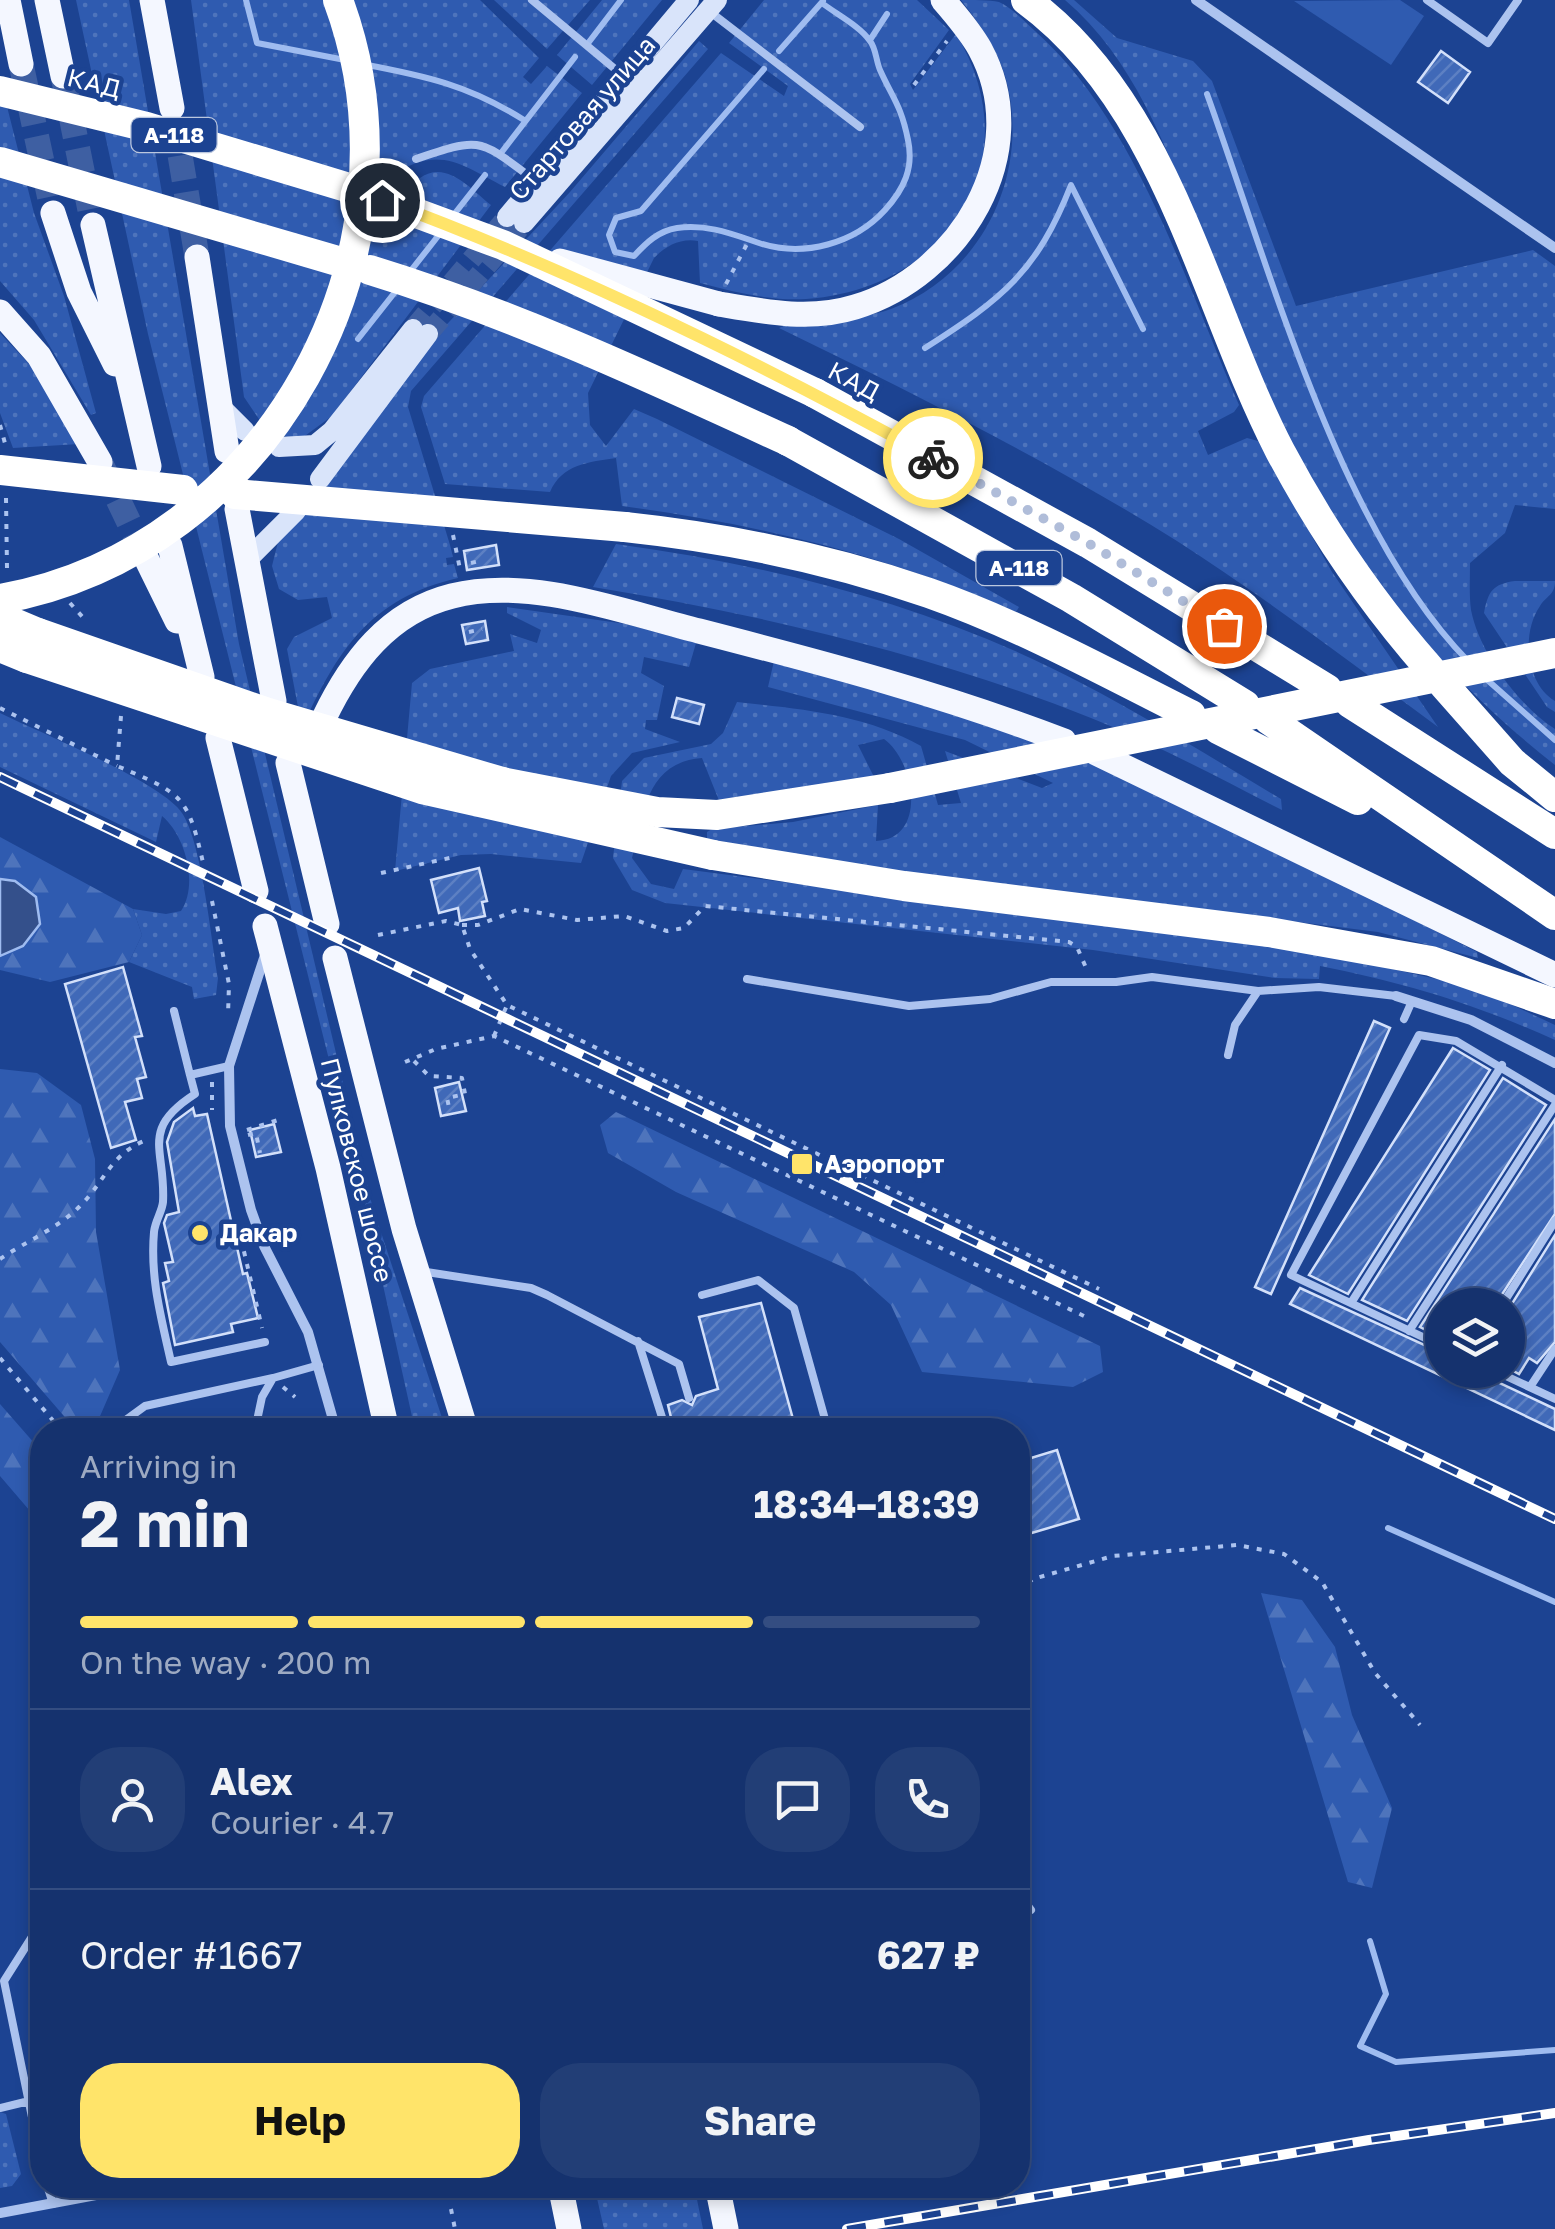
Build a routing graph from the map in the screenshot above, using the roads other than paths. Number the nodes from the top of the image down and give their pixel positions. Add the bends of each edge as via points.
1 (8, 0) edge
2 (48, 0) edge
3 (152, 0) edge
4 (170, 0) edge
5 (338, 0) edge
6 (532, 0) edge
7 (689, 0) edge
8 (944, 0) edge
9 (1026, 0) edge
10 (1196, 0) edge
11 (1427, 0) edge
12 (1518, 0) edge
13 (713, 5) edge
14 (164, 61) junction
15 (21, 64) tunnel mouth
16 (63, 76) tunnel mouth
17 (624, 77) junction
18 (0, 91) edge
19 (172, 108) tunnel mouth
20 (860, 127) dead end
21 (416, 159) dead end
22 (0, 162) edge
23 (537, 182) junction
24 (346, 187) dead end
25 (382, 200) dead end
26 (53, 212) tunnel mouth
27 (93, 225) tunnel mouth
28 (512, 229) junction
29 (1555, 248) edge
30 (198, 257) tunnel mouth
31 (334, 260) dead end
32 (370, 270) dead end
33 (0, 312) edge
34 (134, 405) junction
35 (220, 405) junction
36 (245, 431) dead end
37 (280, 448) dead end
38 (227, 451) dead end
39 (100, 462) tunnel mouth
40 (150, 466) dead end
41 (4, 472) edge
42 (320, 479) dead end
43 (183, 490) dead end
44 (236, 502) joint
45 (296, 511) dead end
46 (170, 546) tunnel mouth
47 (147, 560) tunnel mouth
48 (246, 561) junction
49 (0, 599) edge
50 (0, 617) edge
51 (22, 646) edge
52 (1555, 654) edge
53 (274, 701) dead end
54 (324, 718) dead end
55 (218, 738) dead end
56 (1064, 741) dead end
57 (1096, 754) dead end
58 (294, 771) dead end
59 (1555, 796) edge
60 (1555, 834) edge
61 (1454, 849) junction
62 (256, 891) dead end
63 (1555, 915) edge
64 (327, 924) dead end
65 (267, 934) joint
66 (334, 958) dead end
67 (1555, 975) edge
68 (746, 980) dead end
69 (1258, 992) junction
70 (1396, 996) joint
71 (1412, 1000) junction
72 (1555, 1004) edge
73 (174, 1012) dead end
74 (1404, 1019) dead end
75 (1228, 1056) dead end
76 (1555, 1063) edge
77 (229, 1066) junction
78 (1502, 1066) junction
79 (190, 1076) junction
80 (1555, 1102) edge
81 (1555, 1221) edge
82 (416, 1270) junction
83 (1513, 1288) edge
84 (702, 1295) dead end
85 (1351, 1303) junction
86 (1409, 1331) junction
87 (1425, 1338) edge
88 (638, 1341) junction
89 (266, 1342) road end
90 (1555, 1349) edge
91 (320, 1364) junction
92 (273, 1378) junction
93 (1525, 1386) edge
94 (1530, 1388) junction
95 (689, 1398) dead end
96 (1555, 1399) edge
97 (128, 1418) edge
98 (258, 1418) edge
99 (333, 1418) edge
100 (384, 1418) edge
101 (462, 1418) edge
102 (662, 1418) edge
103 (825, 1418) edge
104 (30, 1940) edge
105 (29, 2101) junction
106 (30, 2106) edge
107 (0, 2108) edge
108 (50, 2198) edge
109 (80, 2198) edge
110 (563, 2198) edge
111 (720, 2198) edge
112 (52, 2204) junction
113 (0, 2214) edge
114 (569, 2229) edge
115 (726, 2229) edge

1 - 15 main road
2 - 16 main road
3 - 14 main road
4 - 14 main road
5 - 49 highway, bridge via 362,90 362,223 310,372 250,454 185,513 107,562
6 - 17 lane
7 - 17 street, Стартовая улица
8 - 28 main road, bridge via 980,49 992,83 996,144 978,211 912,282 854,308 796,315
9 - 59 highway via 1092,63 1145,144 1280,450 1373,603 1512,762
10 - 29 street
11 - 12 lane via 1488,43
13 - 20 lane
13 - 28 street, Стартовая улица
14 - 19 main road
17 - 23 street, Стартовая улица
18 - 24 highway, КАД / А-118, bridge
21 - 23 lane via 472,141
22 - 31 highway, bridge
23 - 28 street, Стартовая улица
25 - 28 highway, КАД / А-118, bridge
26 - 34 main road via 79,292
27 - 34 main road
28 - 60 highway, КАД / А-118, bridge via 1088,543
30 - 35 main road
32 - 61 highway, А-118, bridge via 617,362 788,441 1072,598 1256,712
33 - 39 main road via 48,371
34 - 40 main road
35 - 36 street
35 - 38 main road
37 - 42 street via 315,446 421,332
41 - 43 highway, bridge
44 - 48 main road
44 - 61 highway, bridge via 625,528 767,548 928,593 1046,642
45 - 48 street
46 - 47 main road via 201,672
48 - 53 main road
50 - 51 highway
51 - 52 highway, bridge via 502,782 658,812 717,815 910,784
51 - 72 highway, bridge via 422,789 713,854 1430,961
54 - 56 main road via 360,654 405,616 451,596 496,591 595,605 840,667
55 - 62 main road
57 - 67 main road
58 - 64 main road
61 - 63 highway, А-118
65 - 77 street
65 - 100 main road, Пулковское шоссе
66 - 82 main road, Пулковское шоссе
68 - 69 lane via 909,1006 990,998 1051,982 1152,977
69 - 70 lane via 1319,987
69 - 75 lane via 1235,1024
70 - 71 street
71 - 74 lane
71 - 76 street via 1472,1020
73 - 79 lane
77 - 79 lane
77 - 91 street via 230,1126 251,1210
78 - 80 lane
78 - 85 lane
78 - 85 lane via 1456,1042 1418,1035 1291,1275
79 - 89 lane via 195,1094 169,1111 160,1136 163,1206 154,1225 152,1278 171,1362
80 - 86 lane
81 - 83 lane
82 - 88 lane via 531,1288
82 - 101 main road, Пулковское шоссе
84 - 103 lane via 758,1280 794,1308
85 - 86 lane
86 - 87 lane
88 - 95 lane via 679,1364
88 - 102 lane
90 - 94 lane
91 - 92 lane
91 - 99 street
92 - 97 lane via 144,1406
92 - 98 lane
93 - 94 lane
94 - 96 lane
104 - 105 lane via 4,1981
105 - 106 lane
105 - 107 lane
108 - 112 lane
109 - 112 street
110 - 114 main road
111 - 115 main road
112 - 113 street

